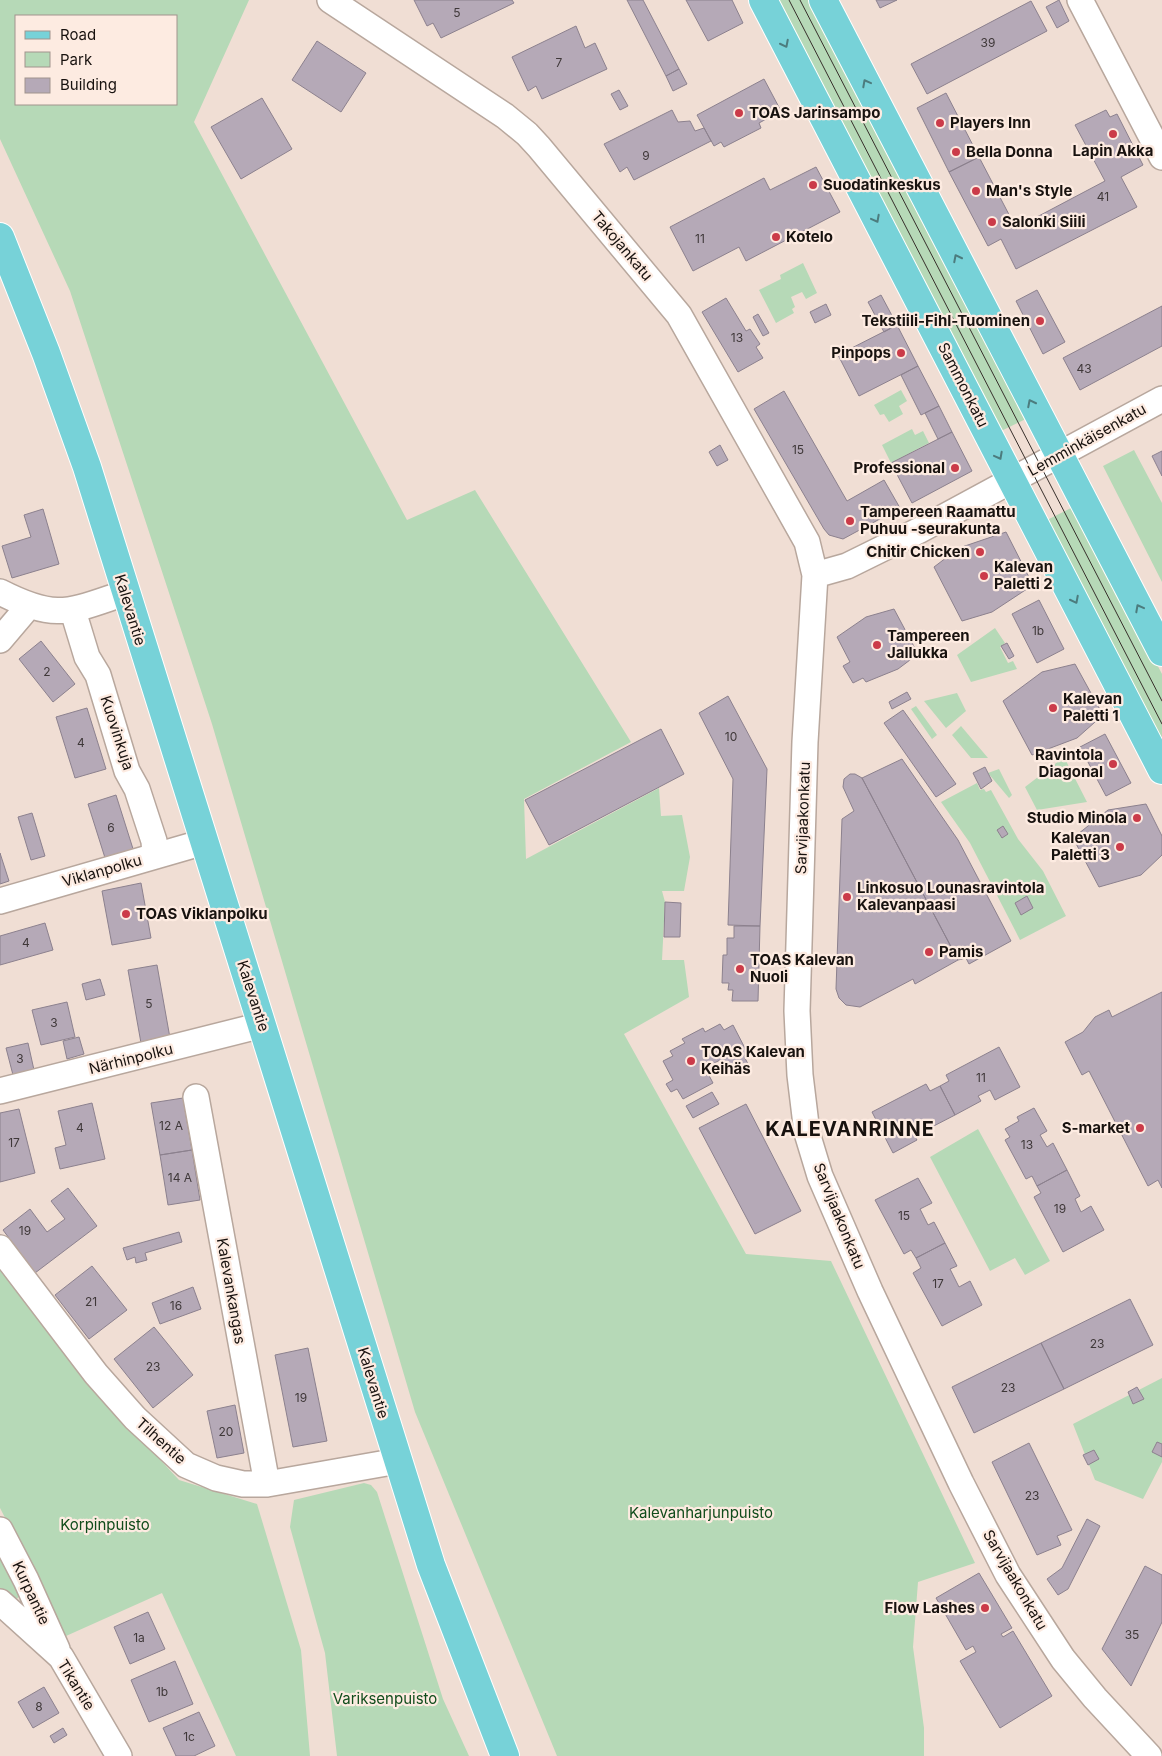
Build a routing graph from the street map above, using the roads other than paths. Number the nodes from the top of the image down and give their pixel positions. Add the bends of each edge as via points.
1 (330, 0) edge
2 (763, 0) edge
3 (823, 0) edge
4 (1080, 0) edge
5 (1162, 157) edge
6 (0, 237) edge
7 (1162, 399) edge
8 (1058, 454) junction
9 (1012, 481) junction
10 (815, 575) junction
11 (0, 592) edge
12 (125, 593) junction
13 (28, 606) junction
14 (73, 611) junction
15 (0, 640) edge
16 (1162, 652) edge
17 (1162, 770) edge
18 (204, 842) junction
19 (155, 856) junction
20 (0, 901) edge
21 (262, 1025) junction
22 (0, 1091) edge
23 (196, 1097) dead end
24 (0, 1248) edge
25 (398, 1460) junction
26 (267, 1484) junction
27 (0, 1530) edge
28 (0, 1602) edge
29 (60, 1657) junction
30 (119, 1756) edge
31 (505, 1756) edge
32 (1149, 1756) edge

1 - 10 street, Takojankatu via 505,116 539,147 690,332 799,525 812,552
2 -> 9 main road, Sammonkatu
8 -> 3 main road
4 - 5 street
6 - 12 main road, Kalevantie via 53,370 87,467
7 - 8 street, Lemminkäisenkatu
8 - 9 street, Lemminkäisenkatu
16 -> 8 main road
9 - 10 street via 863,559
9 -> 17 main road, Sammonkatu
10 - 32 street, Sarvijaakonkatu via 805,742 797,1011 807,1133 820,1176 870,1291 1008,1575 1063,1659
11 - 13 street
12 - 14 street
12 - 18 main road, Kalevantie
13 - 14 street via 47,611
13 - 15 street
14 - 19 street, Kuovinkuja via 87,657 98,675 127,771 137,789 154,841
18 - 19 street, Viklanpolku
18 - 21 main road, Kalevantie
19 - 20 street, Viklanpolku
21 - 22 street, Närhinpolku
21 - 25 main road, Kalevantie
23 - 26 street, Kalevankangas
24 - 26 street, Tilhentie via 96,1374 167,1450 186,1465 216,1478 243,1484
25 - 26 street, Tilhentie
25 - 31 main road, Kalevantie via 431,1565
27 - 29 street, Kurpantie
28 - 29 street, Tikantie
29 - 30 street, Tikantie

